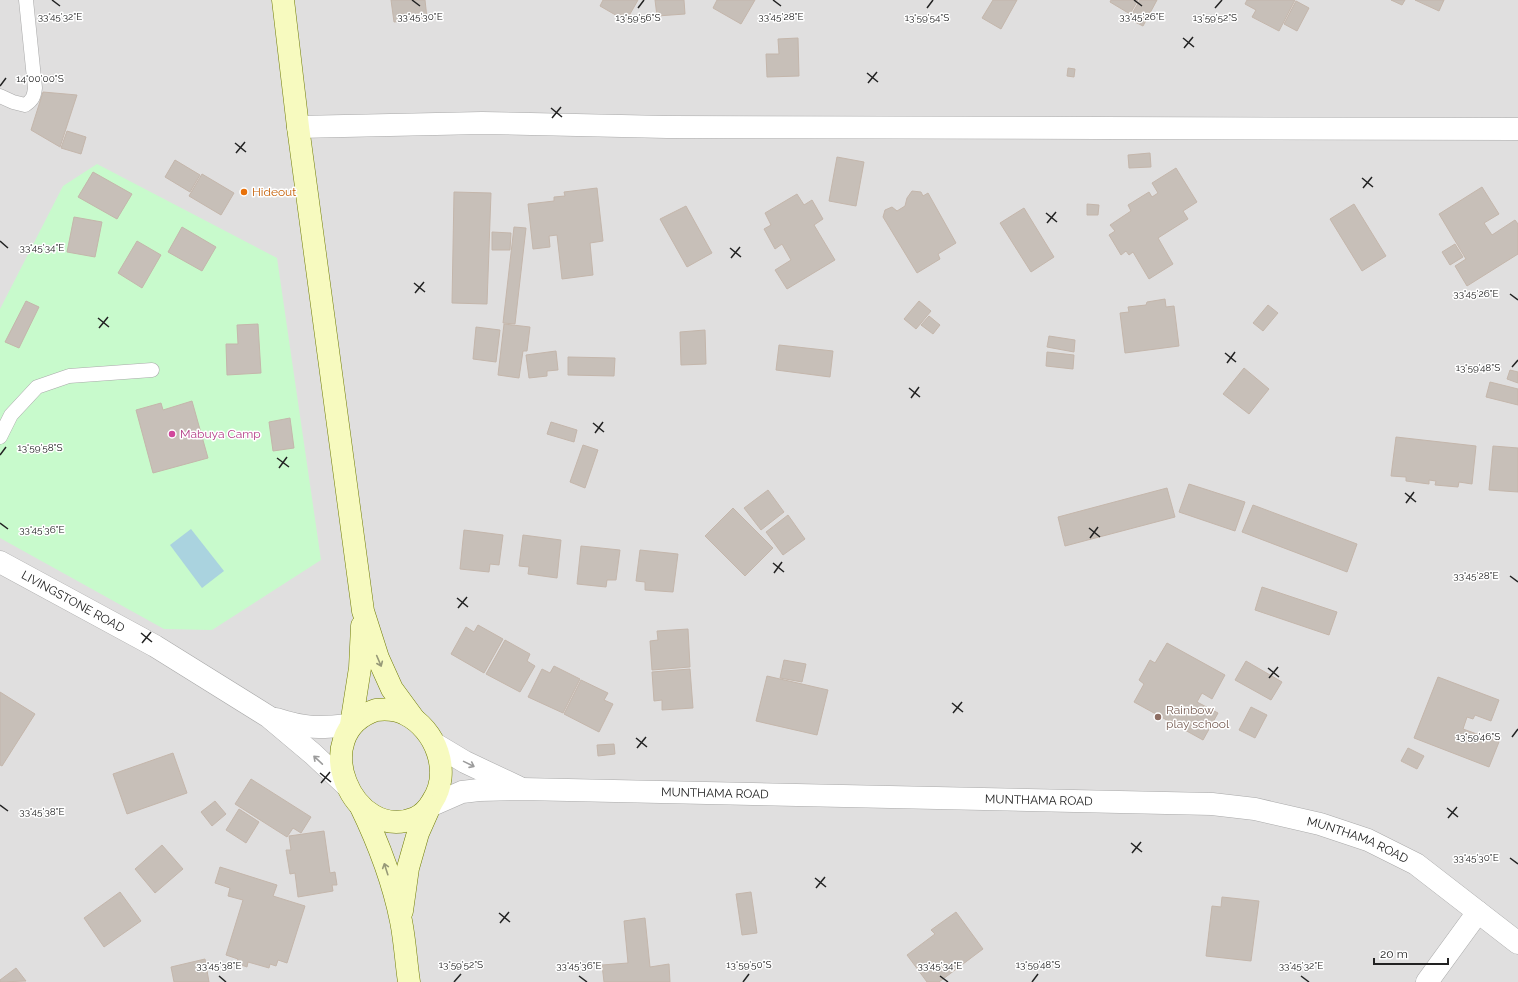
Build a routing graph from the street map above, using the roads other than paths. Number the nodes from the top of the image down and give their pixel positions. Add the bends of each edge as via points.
1 (26, 0) edge
2 (283, 0) edge
3 (0, 96) edge
4 (298, 127) junction
5 (1518, 129) edge
6 (152, 370) dead end
7 (0, 437) edge
8 (0, 562) edge
9 (363, 611) junction
10 (269, 717) junction
11 (414, 719) junction
12 (351, 725) junction
13 (435, 744) junction
14 (347, 786) junction
15 (522, 789) junction
16 (360, 805) junction
17 (430, 806) junction
18 (1478, 912) junction
19 (401, 920) junction
20 (1518, 943) edge
21 (409, 982) edge
22 (1427, 982) edge

1 - 3 lane via 34,97 25,105
2 - 4 main road
4 - 5 street via 482,123 667,128
4 - 9 main road
6 - 7 lane via 69,376 37,387 11,415
8 - 10 street, LIVINGSTONE ROAD via 155,646
9 -> 11 main road via 392,689
9 - 12 main road via 360,668
10 - 12 street, LIVINGSTONE ROAD via 296,726 318,728
14 -> 10 street, LIVINGSTONE ROAD
11 - 12 main road via 395,710 376,710 367,713
11 - 13 main road
12 - 14 main road via 341,754 341,765
13 -> 15 street, MUNTHAMA ROAD via 465,762
13 - 17 main road via 441,777 436,797
14 - 16 main road
15 - 17 street, MUNTHAMA ROAD via 462,792
15 - 18 street, MUNTHAMA ROAD via 1196,803 1234,806 1320,824 1368,840 1416,864
16 - 17 main road via 377,817 397,822 416,818
19 -> 16 main road via 377,841
17 - 19 main road via 418,833 408,868
18 - 20 street, MUNTHAMA ROAD
18 - 22 street
19 - 21 main road

